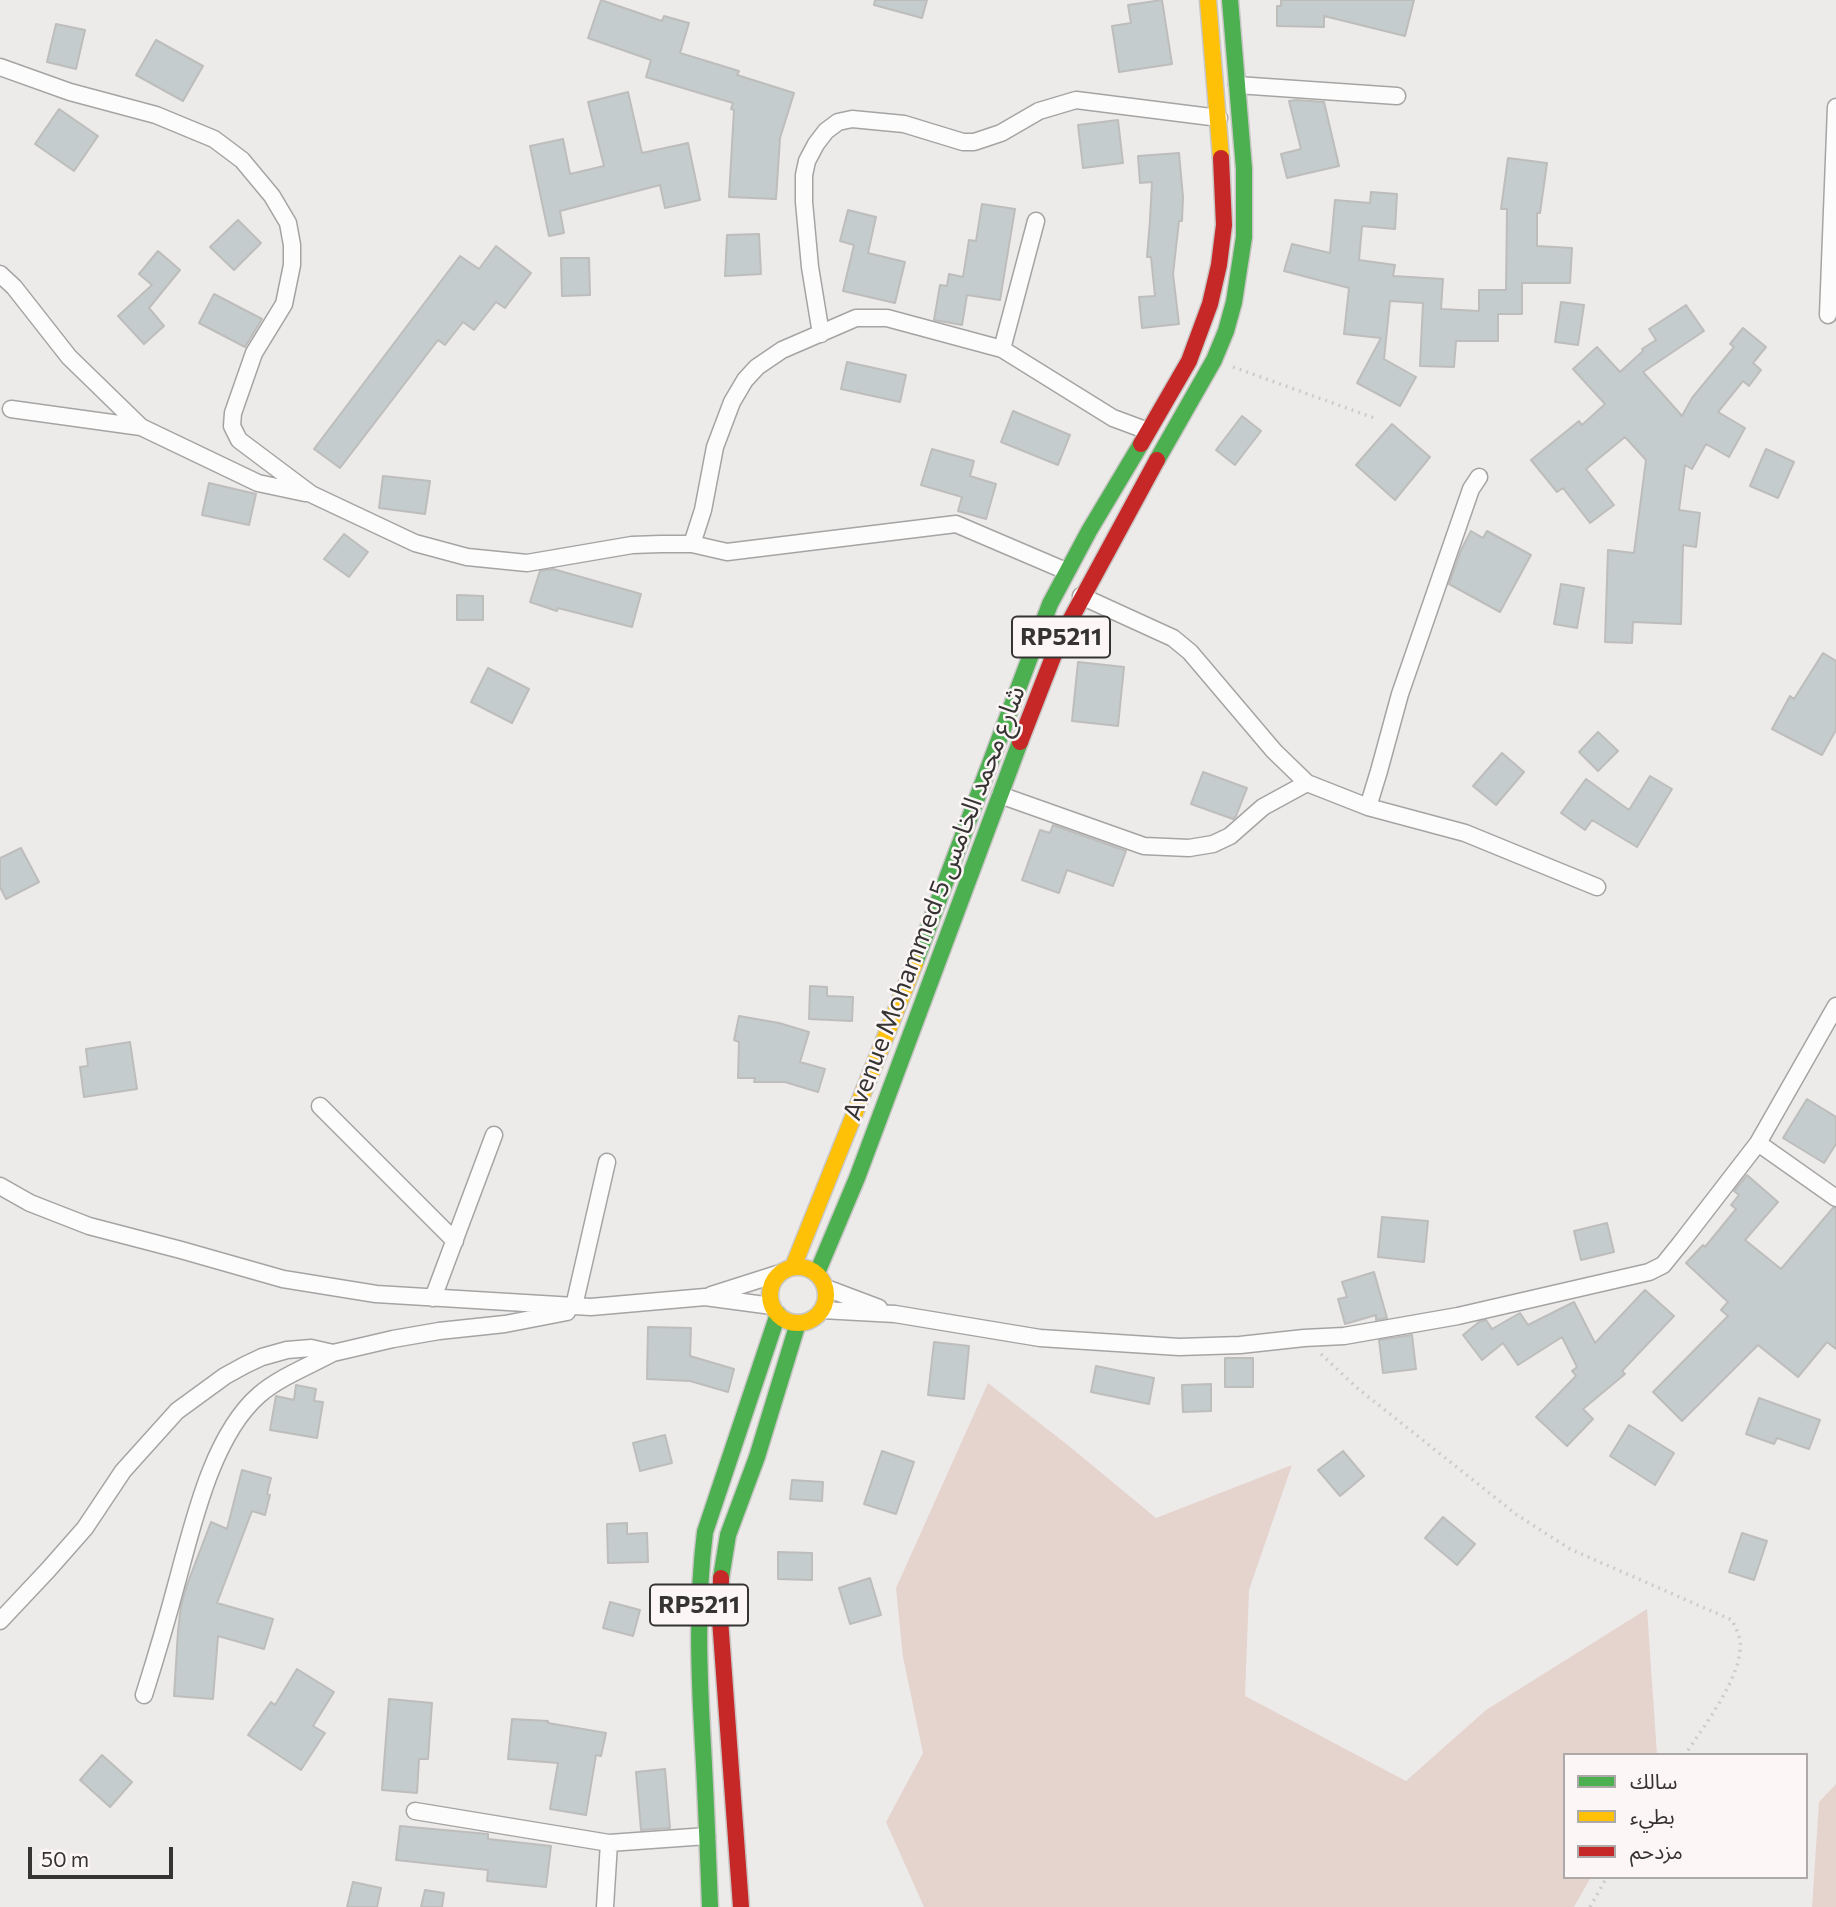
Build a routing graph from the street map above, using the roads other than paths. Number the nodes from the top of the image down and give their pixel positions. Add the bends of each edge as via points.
1 (1208, 0) edge
2 (1230, 0) edge
3 (0, 66) edge
4 (1237, 85) junction
5 (1398, 96) dead end
6 (1836, 107) edge
7 (1219, 118) junction
8 (1036, 221) dead end
9 (0, 274) edge
10 (1828, 316) dead end
11 (821, 334) junction
12 (1002, 349) junction
13 (11, 409) dead end
14 (141, 427) junction
15 (1148, 431) junction
16 (1479, 477) dead end
17 (311, 494) junction
18 (692, 544) junction
19 (1066, 571) junction
20 (1082, 596) junction
21 (1307, 783) junction
22 (1000, 795) junction
23 (1368, 807) junction
24 (1597, 887) dead end
25 (1836, 1006) edge
26 (320, 1106) dead end
27 (495, 1135) dead end
28 (1758, 1143) junction
29 (607, 1162) dead end
30 (0, 1186) edge
31 (1836, 1198) edge
32 (455, 1241) junction
33 (786, 1270) junction
34 (817, 1273) junction
35 (826, 1288) junction
36 (705, 1297) junction
37 (433, 1298) junction
38 (583, 1306) junction
39 (775, 1310) junction
40 (822, 1310) junction
41 (895, 1314) junction
42 (798, 1323) junction
43 (333, 1353) junction
44 (0, 1621) edge
45 (144, 1695) dead end
46 (415, 1811) dead end
47 (707, 1836) junction
48 (609, 1843) junction
49 (605, 1907) edge
50 (710, 1907) edge
51 (741, 1907) edge

1 - 7 main road, Avenue Mohammed 5 شارع محمد الخامس / RP5211
2 - 4 main road, Avenue Mohammed 5 شارع محمد الخامس / RP5211
3 - 17 street via 71,92 156,115 214,139 242,160 272,195 288,223 292,265 284,304 254,353 232,426 239,440
4 - 5 street
4 - 20 main road, Avenue Mohammed 5 شارع محمد الخامس / RP5211 via 1244,237 1234,302 1214,360
6 - 10 street
7 - 11 street via 1076,100 1039,111 974,142 904,124 838,122 816,144 804,175 810,268
7 - 15 main road, Avenue Mohammed 5 شارع محمد الخامس / RP5211 via 1224,221 1215,291 1192,356
8 - 12 street
9 - 14 street via 69,357
11 - 12 street via 856,318 887,318
11 - 18 street via 782,350 745,380 715,447
12 - 15 street via 1113,418
13 - 14 street
14 - 17 street via 258,483
15 - 19 main road, Avenue Mohammed 5 شارع محمد الخامس / RP5211
16 - 23 street via 1400,694
17 - 18 street via 415,543 467,557 527,563 632,545
18 - 19 street via 727,552 956,524
19 - 33 main road, Avenue Mohammed 5 شارع محمد الخامس / RP5211 via 897,1010
20 - 21 street via 1173,638 1190,652
20 - 22 main road, Avenue Mohammed 5 شارع محمد الخامس / RP5211 via 1060,639
21 - 22 street via 1263,807 1230,836 1189,848 1144,846
21 - 23 street
22 - 34 main road, Avenue Mohammed 5 شارع محمد الخامس / RP5211
23 - 24 street via 1465,833
25 - 28 street
26 - 32 street
27 - 32 street
28 - 31 street
28 - 41 street via 1663,1265 1458,1316 1344,1336 1179,1347 1040,1338
29 - 38 street
30 - 37 street via 89,1226 283,1279
32 - 37 street
33 - 34 main road via 806,1267
33 - 36 street
33 - 39 main road, RP5211 via 771,1285
34 - 35 main road
35 - 40 main road
35 - 41 street
36 - 38 street
36 - 39 street
37 - 38 street
38 - 43 street
39 - 42 main road via 787,1321
39 - 47 main road, RP5211 via 702,1553 699,1679
40 - 41 street
40 - 42 main road via 812,1320
42 - 51 main road, RP5211 via 728,1535 722,1575 720,1619
43 - 44 street via 311,1348 262,1357 225,1376 177,1411 123,1471 85,1528
43 - 45 street via 258,1396 227,1437 207,1481
46 - 48 street
47 - 48 street
47 - 50 main road, RP5211
48 - 49 street

